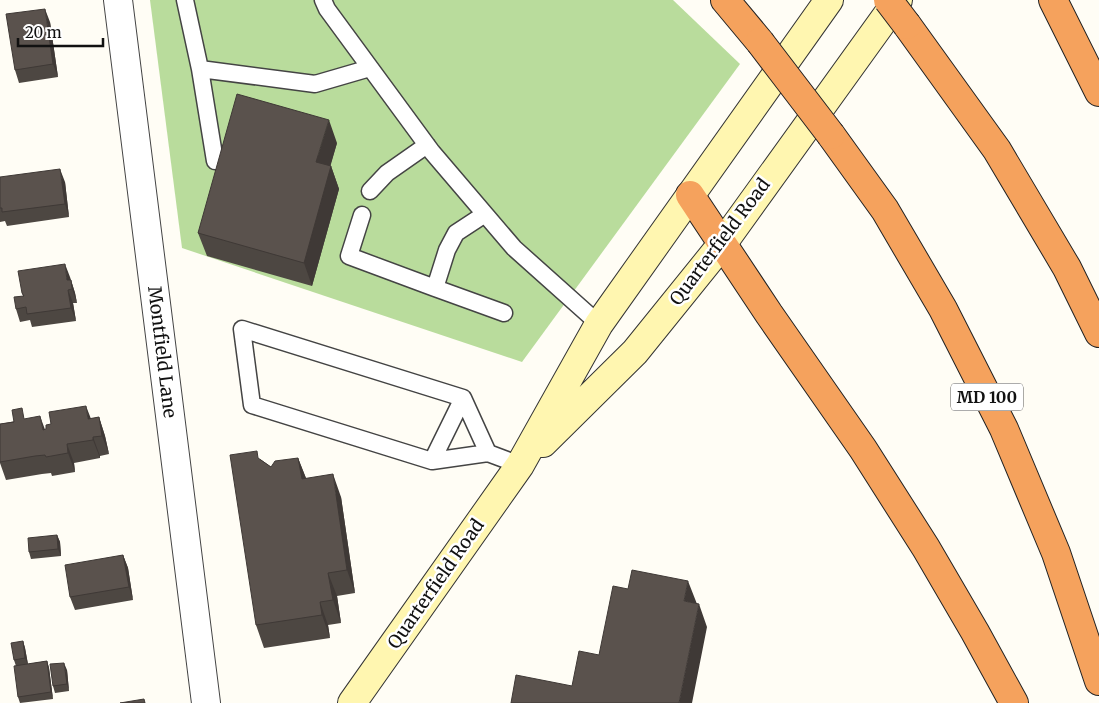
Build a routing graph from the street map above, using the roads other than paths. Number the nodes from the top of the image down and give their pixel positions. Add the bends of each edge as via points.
1 (118, 0) edge
2 (184, 0) edge
3 (323, 0) edge
4 (725, 0) edge
5 (829, 0) edge
6 (888, 0) edge
7 (898, 0) edge
8 (1053, 0) edge
9 (370, 68) junction
10 (200, 69) junction
11 (1099, 92) edge
12 (427, 145) junction
13 (215, 161) dead end
14 (370, 191) dead end
15 (690, 195) junction
16 (485, 214) junction
17 (362, 215) dead end
18 (723, 243) junction
19 (435, 288) junction
20 (504, 313) dead end
21 (599, 324) junction
22 (1099, 333) edge
23 (463, 398) junction
24 (488, 453) junction
25 (432, 461) junction
26 (520, 465) junction
27 (1099, 680) edge
28 (206, 703) edge
29 (352, 703) edge
30 (1014, 703) edge

1 - 28 street, Montfield Lane
2 - 10 lane
3 - 9 lane
4 - 27 highway, MD 100, bridge via 885,210 942,309 1004,429 1056,553
5 - 15 main road, Quarterfield Road
6 - 22 highway, bridge via 997,150 1067,268
7 - 18 main road, Quarterfield Road
8 - 11 highway
9 - 10 lane via 315,84
9 - 12 lane
10 - 13 lane
12 - 14 lane via 387,173
12 - 16 lane
15 - 18 highway
15 - 21 main road, Quarterfield Road
16 - 19 lane via 456,233
16 - 21 lane via 514,248
17 - 19 lane via 349,256
18 - 26 main road, Quarterfield Road via 635,352
18 - 30 highway via 868,457 936,565
19 - 20 lane
21 - 26 main road, Quarterfield Road
23 - 24 lane
23 - 25 lane
23 - 25 lane via 242,328 252,406
24 - 25 lane
24 - 26 lane
26 - 29 main road, Quarterfield Road

